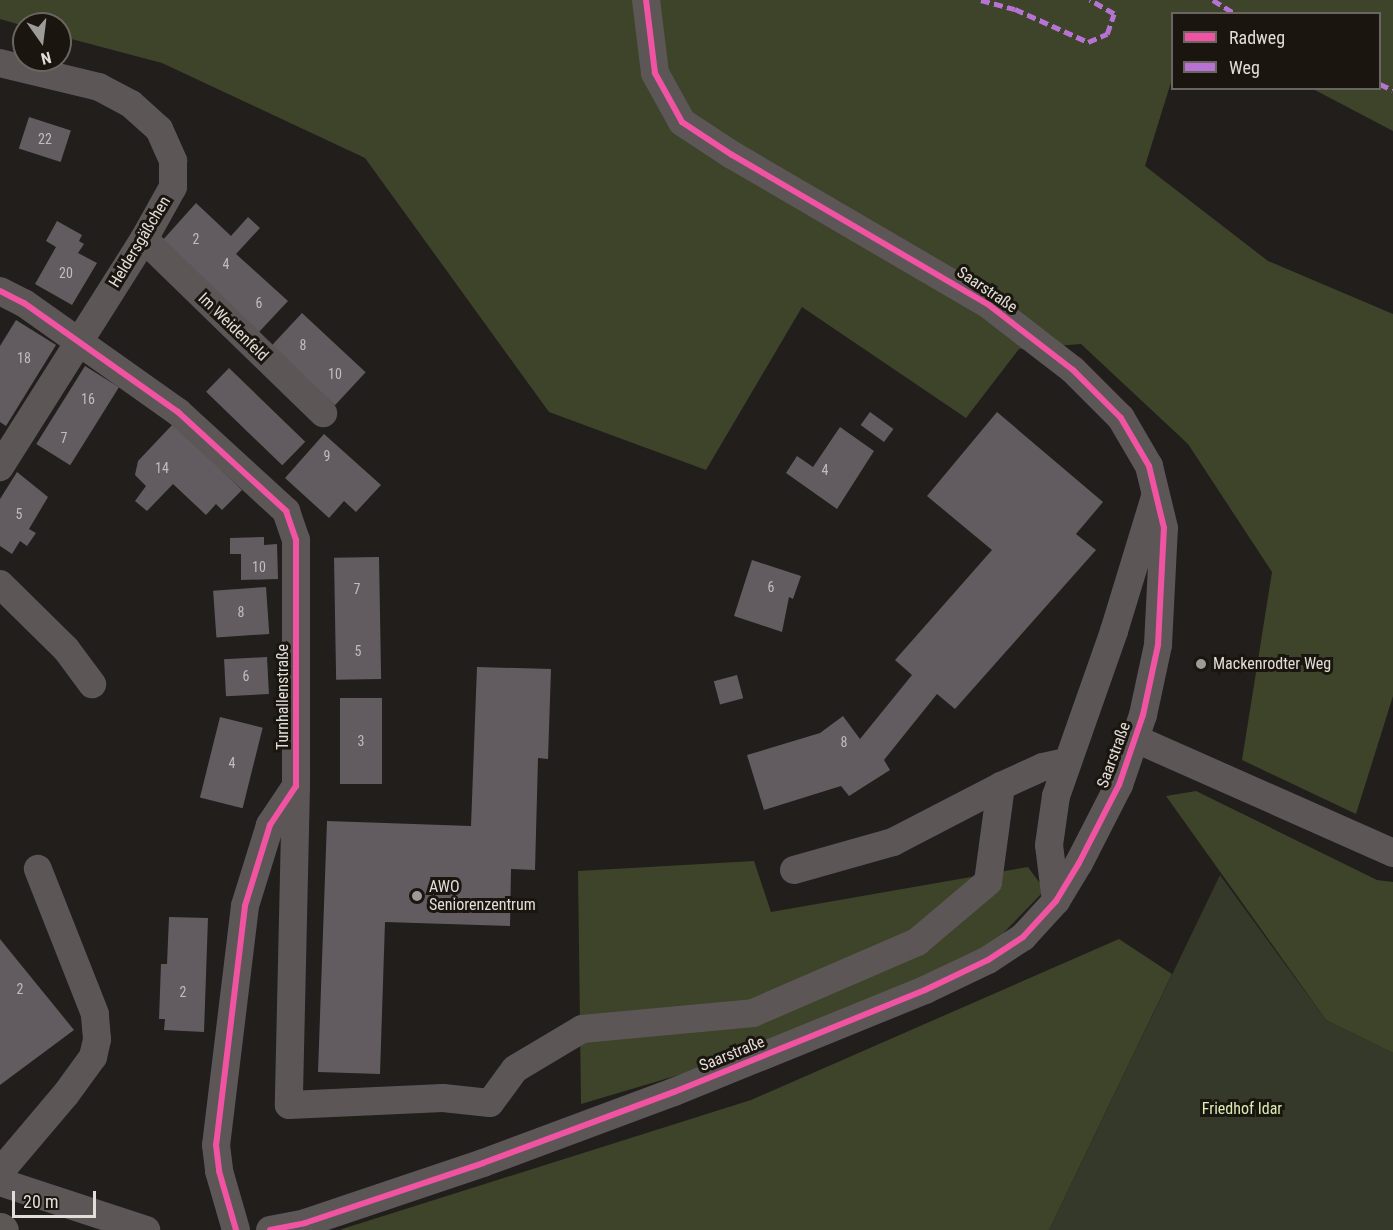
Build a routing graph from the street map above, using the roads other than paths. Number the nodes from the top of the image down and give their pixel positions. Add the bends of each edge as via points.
1 (646, 0) edge
2 (0, 63) edge
3 (144, 239) junction
4 (0, 291) edge
5 (79, 341) junction
6 (322, 413) dead end
7 (0, 467) edge
8 (1157, 492) junction
9 (0, 584) edge
10 (92, 684) dead end
11 (1136, 739) junction
12 (1067, 762) junction
13 (296, 786) junction
14 (1001, 786) junction
15 (1393, 854) edge
16 (38, 869) dead end
17 (794, 870) dead end
18 (1056, 901) junction
19 (0, 1172) edge
20 (0, 1182) edge
21 (146, 1230) edge
22 (236, 1230) edge
23 (270, 1230) edge

1 - 8 street, Saarstraße via 654,73 682,122 732,156 896,248 1023,331 1073,370 1121,418 1149,466
2 - 3 street, Heldersgäßchen via 99,87 131,104 159,129 172,161 172,187
3 - 5 street, Heldersgäßchen
3 - 6 street, Im Weidenfeld
4 - 5 street, Turnhallenstraße
5 - 7 street, Heldersgäßchen
5 - 13 street, Turnhallenstraße via 178,412 286,511 296,540
8 - 11 street, Saarstraße via 1164,528 1158,635
8 - 12 street via 1114,632
9 - 10 street via 66,649
11 - 15 street
11 - 18 street, Saarstraße via 1102,823
12 - 14 street via 1043,767
12 - 18 street via 1056,796 1049,845
13 - 14 street, Turnhallenstraße via 290,1105 443,1098 490,1103 516,1069 582,1029 753,1013 917,942 988,882
13 - 22 street via 270,825 238,944 216,1145 219,1171
14 - 17 street via 893,842
16 - 19 street via 95,1014 97,1039 93,1057 66,1095
18 - 23 street, Saarstraße via 1023,937 988,960 925,990 674,1092 495,1159 305,1223
20 - 21 street

